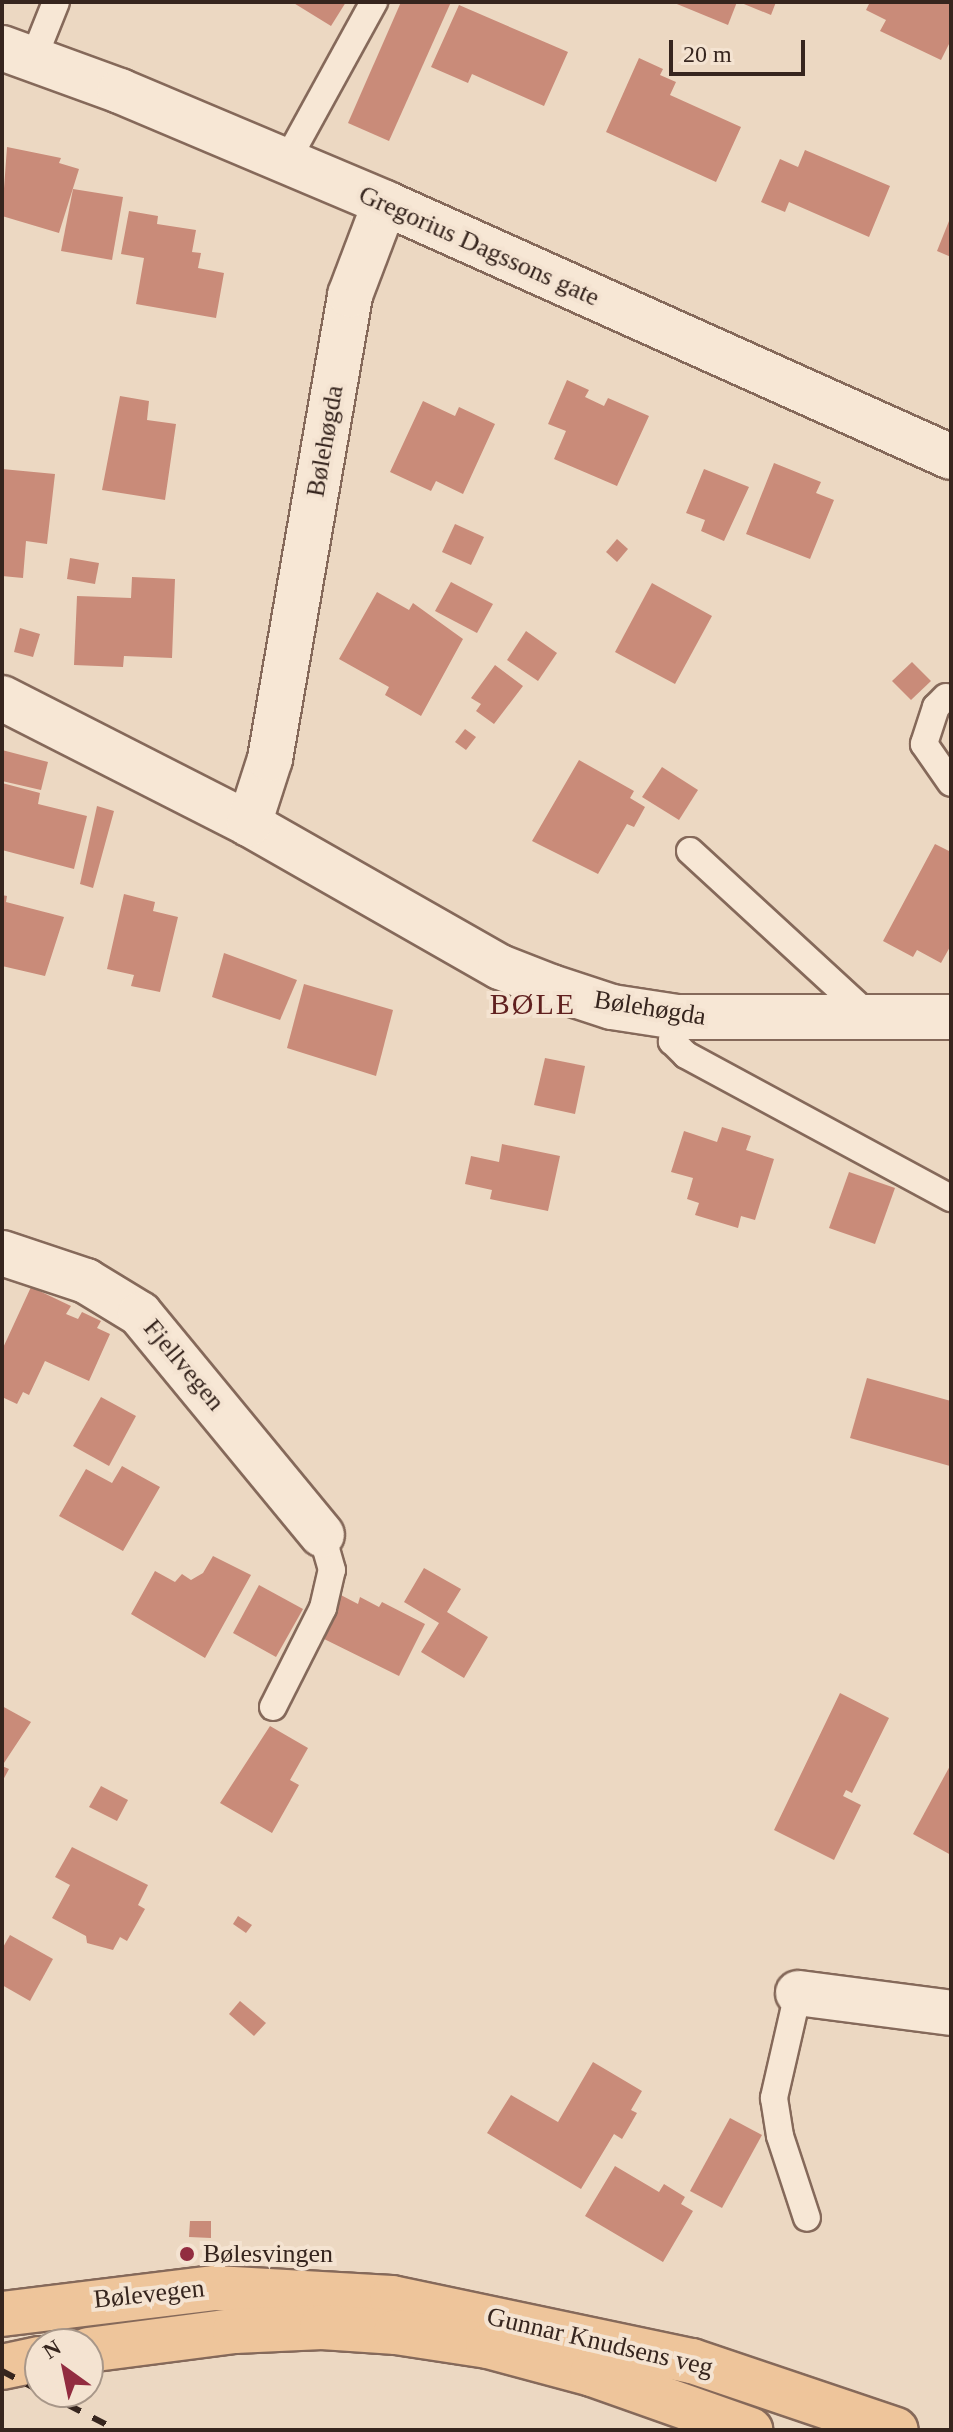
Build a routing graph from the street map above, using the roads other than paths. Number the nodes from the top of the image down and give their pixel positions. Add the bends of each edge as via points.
1 (56, 2) edge
2 (374, 2) edge
3 (18, 53) edge
4 (286, 162) junction
5 (385, 203) junction
6 (951, 457) edge
7 (946, 697) dead end
8 (2, 698) edge
9 (951, 783) edge
10 (249, 824) junction
11 (690, 851) dead end
12 (677, 1017) junction
13 (951, 1017) edge
14 (874, 1020) junction
15 (951, 1198) edge
16 (2, 1253) edge
17 (322, 1535) joint
18 (273, 1707) dead end
19 (798, 1993) joint
20 (951, 2013) edge
21 (807, 2218) dead end
22 (297, 2291) joint
23 (2, 2314) edge
24 (322, 2327) joint
25 (104, 2347) edge
26 (24, 2362) edge
27 (2, 2367) edge
28 (750, 2430) edge
29 (896, 2430) edge

1 - 3 lane
2 - 4 lane
3 - 4 street, Gregorius Dagssons gate
4 - 5 street, Gregorius Dagssons gate
5 - 6 street, Gregorius Dagssons gate
5 - 10 street, Bølehøgda via 350,295 270,759
7 - 9 lane via 930,719 924,744
8 - 10 street, Bølehøgda
10 - 12 street, Bølehøgda via 500,967 612,1007
11 - 14 lane
12 - 14 street, Bølehøgda
12 - 15 lane via 672,1041 686,1055
13 - 14 street, Bølehøgda
16 - 17 street, Fjellvegen via 86,1281 140,1314
17 - 18 lane via 332,1570 323,1608
19 - 20 street
19 - 21 lane via 774,2098 780,2136
22 - 23 main road, Bølevegen via 149,2292
22 - 29 main road, Gunnar Knudsens veg via 392,2298 692,2361
24 - 25 main road, Bølevegen via 160,2337
24 - 28 main road, Gunnar Knudsens veg via 488,2346 680,2402
26 - 27 main road

